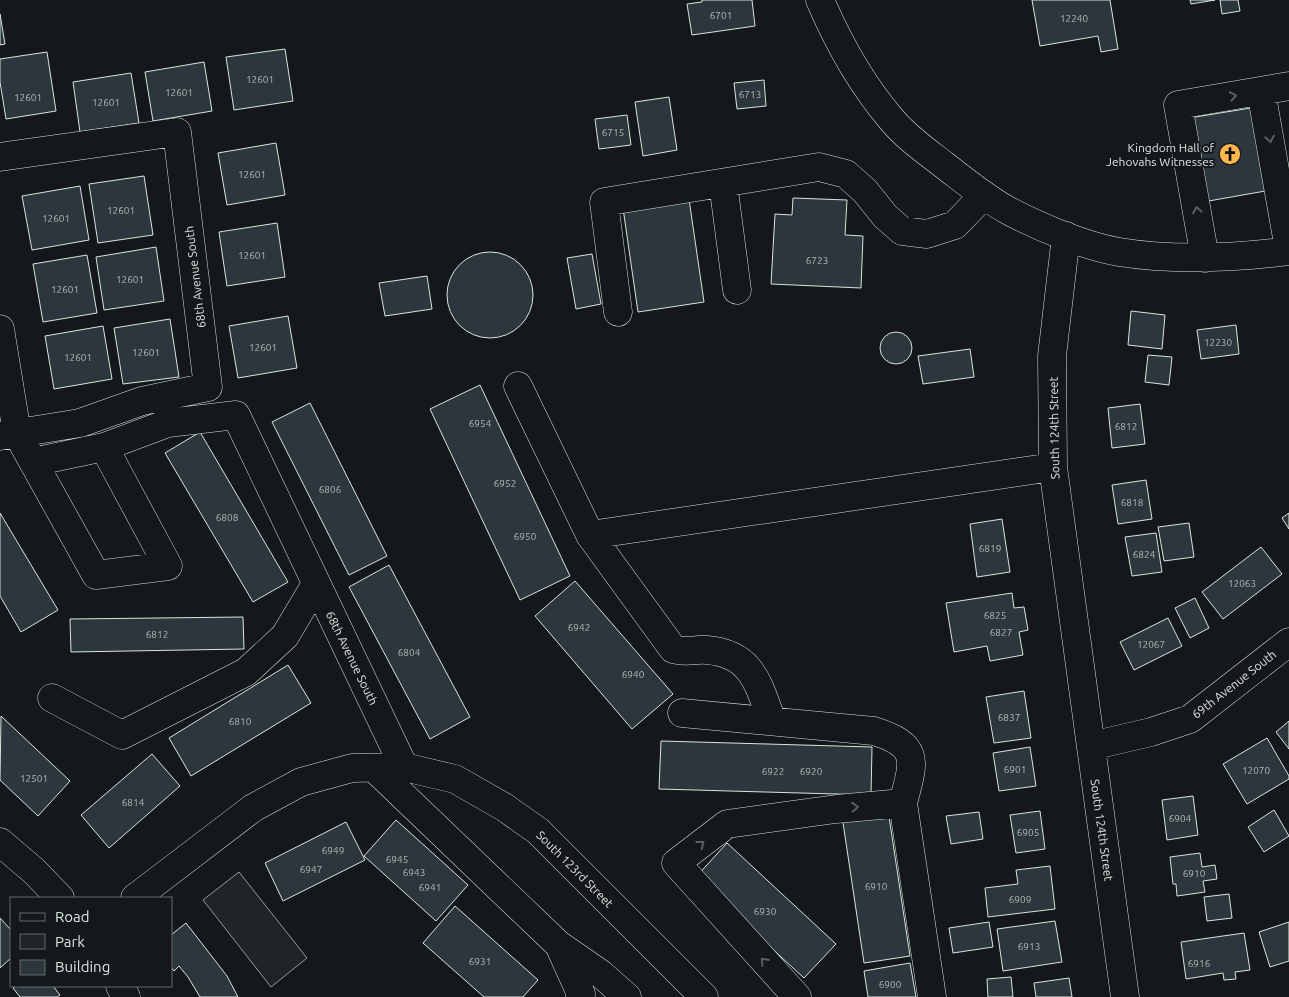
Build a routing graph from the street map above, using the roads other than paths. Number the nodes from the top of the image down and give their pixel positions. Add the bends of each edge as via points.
1 (820, 0) edge
2 (1289, 86) edge
3 (1262, 91) junction
4 (0, 157) edge
5 (723, 183) junction
6 (984, 195) junction
7 (1066, 236) junction
8 (1289, 250) edge
9 (1205, 258) junction
10 (737, 290) dead end
11 (618, 312) dead end
12 (0, 329) edge
13 (518, 386) dead end
14 (9, 434) edge
15 (104, 447) junction
16 (33, 462) junction
17 (1053, 467) junction
18 (590, 535) junction
19 (316, 584) junction
20 (1289, 642) edge
21 (52, 698) dead end
22 (682, 713) dead end
23 (772, 720) junction
24 (1091, 746) junction
25 (404, 767) junction
26 (374, 768) junction
27 (903, 803) junction
28 (0, 842) edge
29 (59, 897) edge
30 (136, 897) edge
31 (559, 945) junction
32 (580, 997) edge
33 (627, 997) edge
34 (704, 997) edge
35 (797, 997) edge
36 (932, 997) edge
37 (1125, 997) edge

1 - 6 street via 864,82 893,121 922,148
2 - 3 street
3 -> 8 street
9 -> 3 street via 1178,105
4 - 14 street, 68th Avenue South via 177,132 208,387 142,401 80,423
5 - 6 street via 819,167 846,174 902,230 927,234 955,225
5 - 10 street
5 - 11 street via 604,202
6 - 7 street via 1008,210
7 - 9 street via 1118,252
7 - 17 street, South 124th Street via 1052,356
8 - 9 street
12 - 14 street
13 - 18 street
14 - 16 street
15 - 16 street
15 - 16 street via 168,566 96,574
15 - 19 street, 68th Avenue South via 168,424 236,415
17 - 18 street
17 - 24 street, South 124th Street
18 - 23 street via 673,649 681,652 719,651 744,663 756,678
19 - 21 street via 285,636 246,672 122,735
19 - 25 street, 68th Avenue South
20 - 24 street, 69th Avenue South via 1190,719
22 - 23 street
23 - 27 street via 874,731 893,737 905,746 911,758
24 - 37 street, South 124th Street
25 - 26 street, South 123rd Street
25 - 34 street, South 123rd Street via 455,779 538,831
26 - 30 street, South 123rd Street via 352,768 301,782 253,808
26 - 31 street
35 -> 27 street via 676,863 727,824
27 - 36 street
28 - 29 street
31 - 32 street
31 - 33 street

